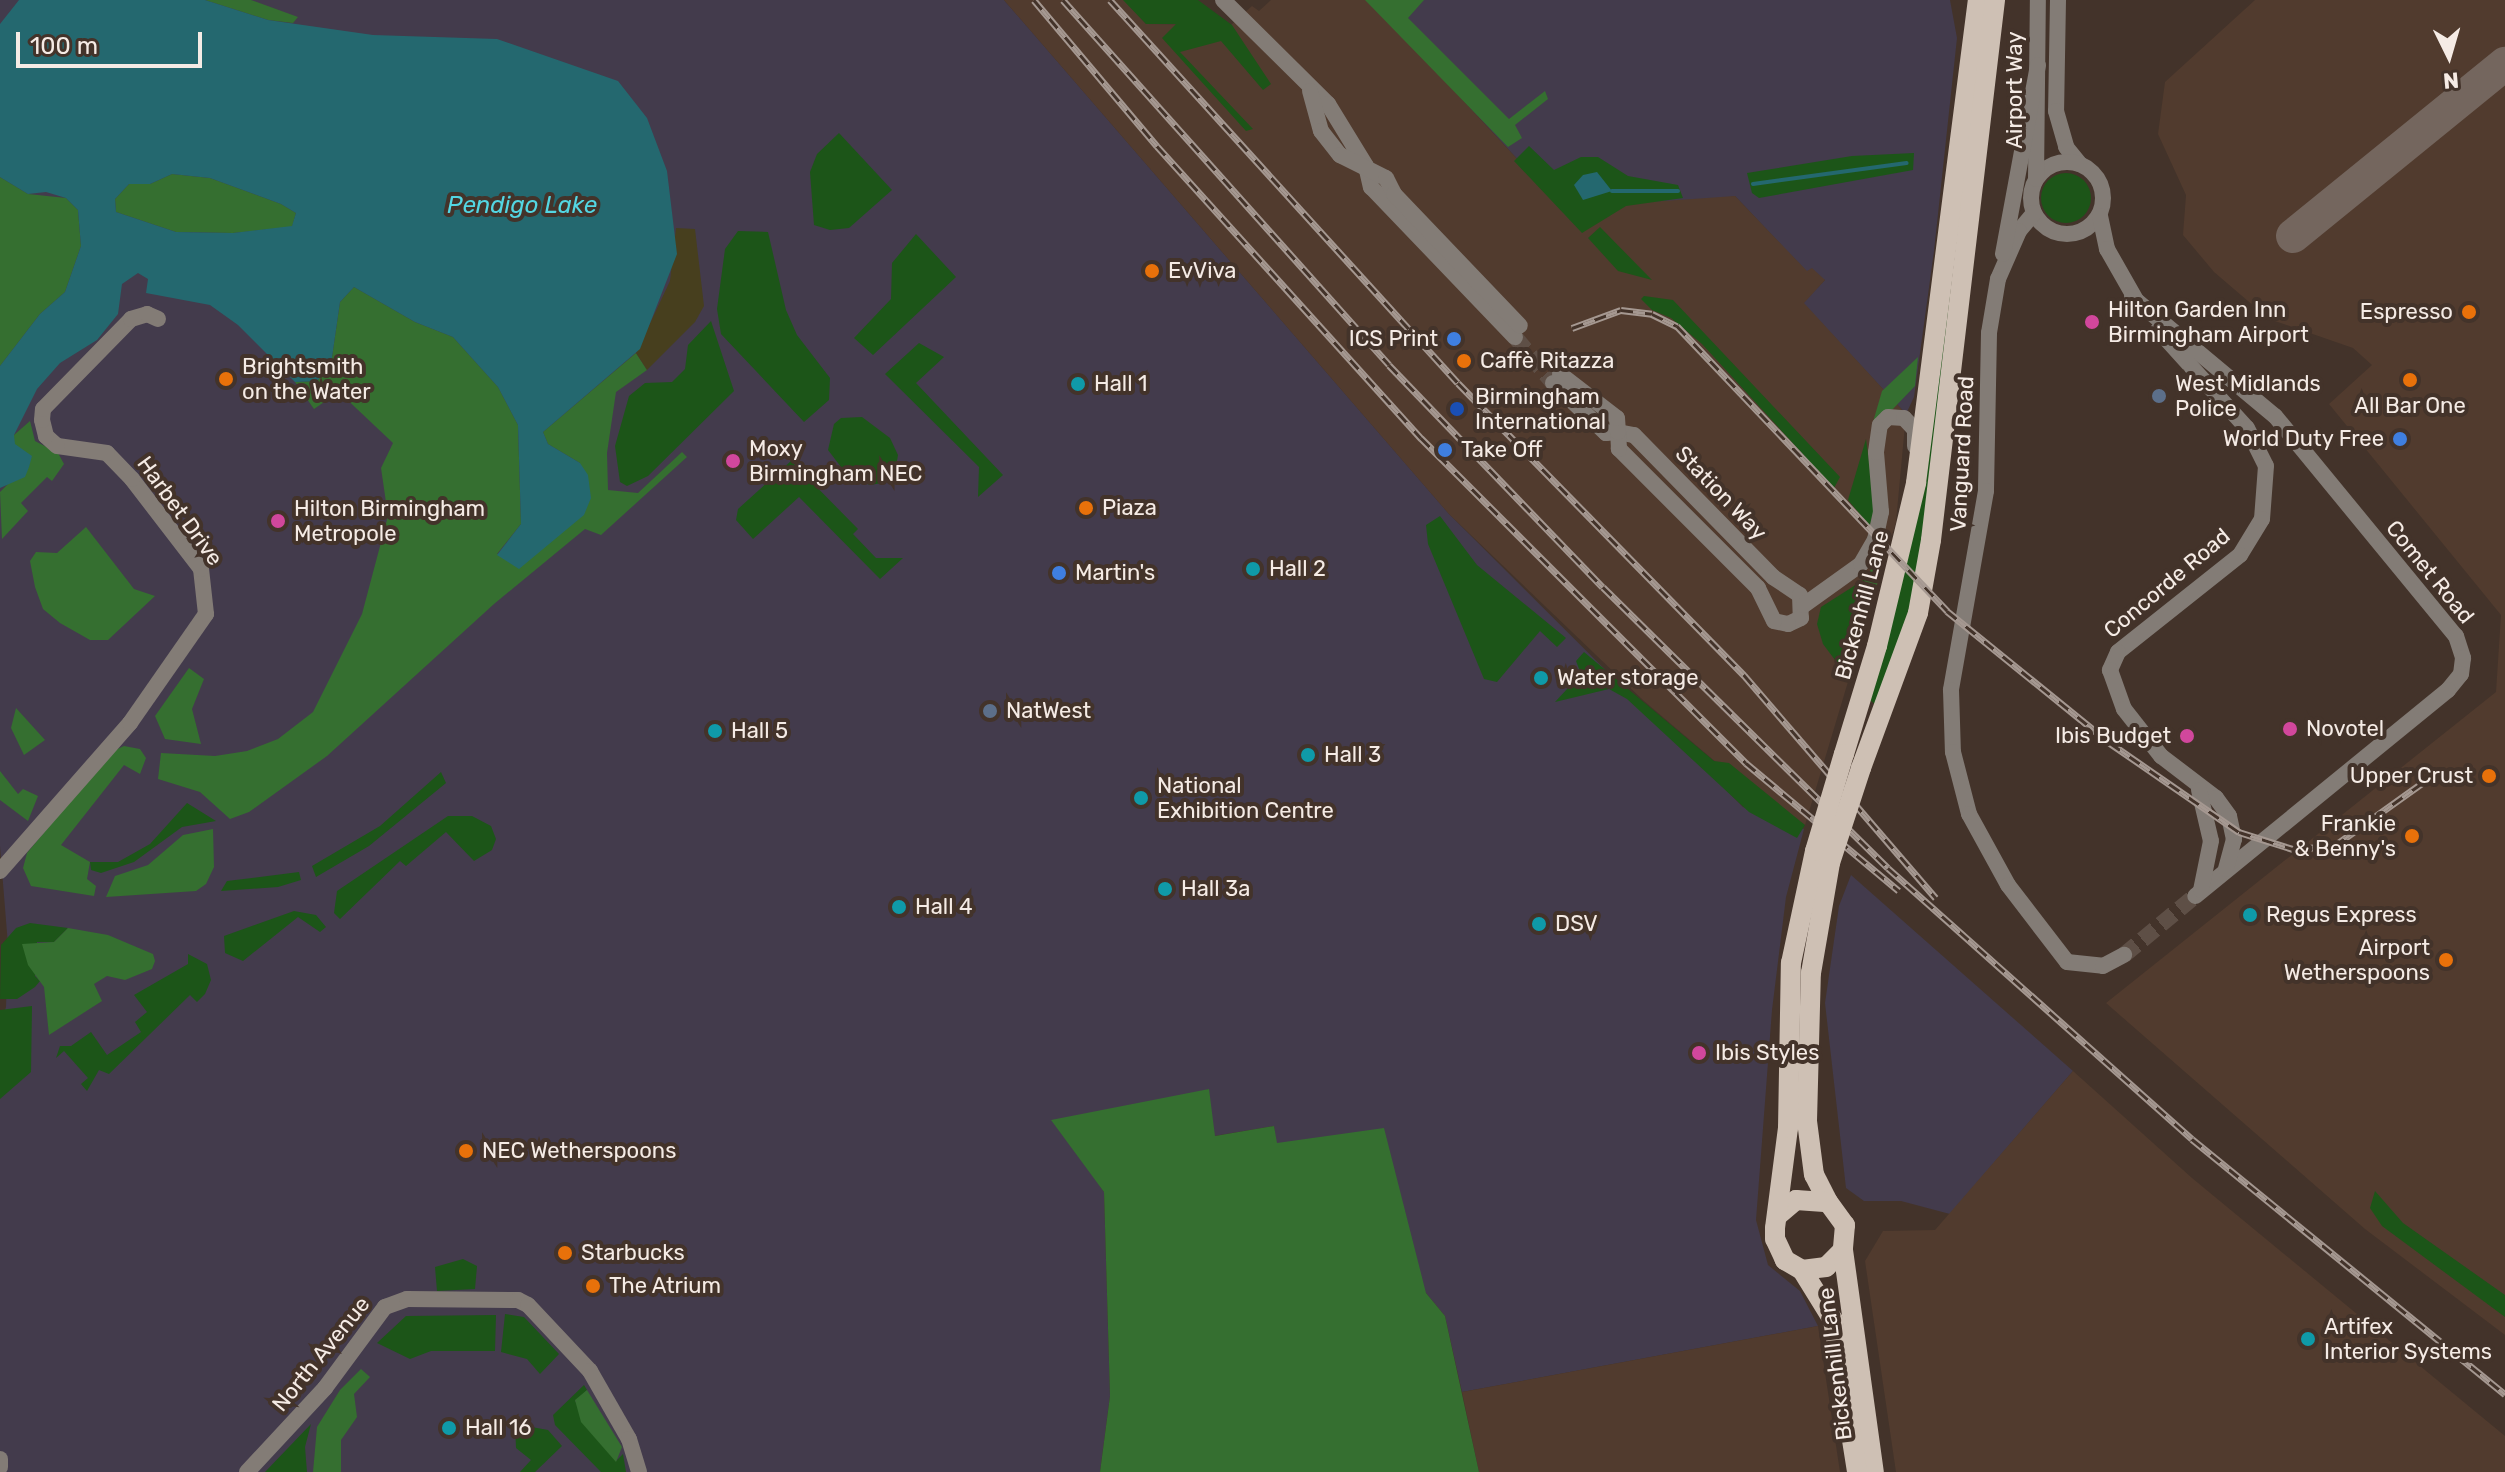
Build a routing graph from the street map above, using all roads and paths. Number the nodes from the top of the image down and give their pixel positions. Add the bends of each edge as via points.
1 (1223, 0) edge
2 (1978, 0) edge
3 (1995, 0) edge
4 (2038, 0) edge
5 (2058, 0) edge
6 (2038, 65) junction
7 (2080, 164) junction
8 (2036, 179) junction
9 (2034, 213) junction
10 (2100, 216) junction
11 (1998, 279) junction
12 (2132, 297) junction
13 (158, 319) dead end
14 (1519, 333) tunnel mouth
15 (1557, 378) tunnel mouth
16 (1618, 432) junction
17 (1916, 483) junction
18 (1791, 589) junction
19 (1767, 602) junction
20 (1804, 605) junction
21 (2199, 790) junction
22 (1822, 857) junction
23 (2226, 870) junction
24 (0, 871) edge
25 (2124, 955) tunnel mouth
26 (1832, 1204) junction
27 (1777, 1216) junction
28 (1843, 1250) junction
29 (1802, 1270) junction
30 (0, 1459) edge
31 (0, 1467) edge
32 (247, 1472) edge
33 (639, 1472) edge
34 (1857, 1472) edge
35 (1874, 1472) edge

1 - 14 street via 1328,104 1366,166 1386,178 1394,194
2 - 17 main road, Bickenhill Lane
3 - 22 main road, Bickenhill Lane, bridge via 1918,613 1870,747
4 - 6 street, Airport Way
5 - 7 street, Airport Way via 2056,111 2066,147
6 - 8 street, Airport Way
6 - 11 street
7 - 8 street via 2061,162
7 - 10 street via 2101,183
8 - 9 street
9 - 10 street via 2046,228 2062,235 2078,233
9 - 11 street, Vanguard Road via 2019,231
10 - 12 street, Concorde Road via 2107,249
11 - 25 street, Vanguard Road via 1989,333 1986,491 1951,690 1953,752 1969,814 2008,885 2067,962 2103,966
12 - 21 street, Concorde Road via 2261,448 2267,500 2257,532 2240,555 2113,659 2112,686 2124,709 2161,756
12 - 23 street, Comet Road via 2275,416 2456,636 2463,658 2461,674 2448,690
13 - 24 street, Harbet Drive via 147,314 131,319 43,409 42,420 46,436 57,446 107,453 132,479 201,569 206,614 130,723
15 - 16 street, Station Way via 1606,433
16 - 18 street, Station Way via 1634,435 1773,577
16 - 19 street, Station Way via 1619,449
17 - 20 street via 1915,430 1904,418 1888,417 1876,438 1881,512 1875,540 1861,564
17 - 22 main road, Bickenhill Lane, bridge
18 - 19 street via 1779,590
18 - 20 street
19 - 20 street via 1770,616 1782,625 1801,618
21 - 23 street via 2216,798 2229,816 2234,839
21 - 23 street, Comet Road via 2211,841 2198,893
22 - 26 main road, Bickenhill Lane via 1811,973 1807,1121 1814,1175
22 - 27 main road, Bickenhill Lane via 1791,963 1788,1128
26 - 27 main road via 1796,1200
26 - 28 main road via 1845,1225
27 - 29 main road via 1777,1249
28 - 29 main road via 1826,1267
28 - 35 main road, Bickenhill Lane
29 - 34 main road, Bickenhill Lane via 1833,1320
30 - 31 street
32 - 33 street, North Avenue via 325,1388 385,1307 407,1299 518,1300 528,1305 590,1371 629,1439

